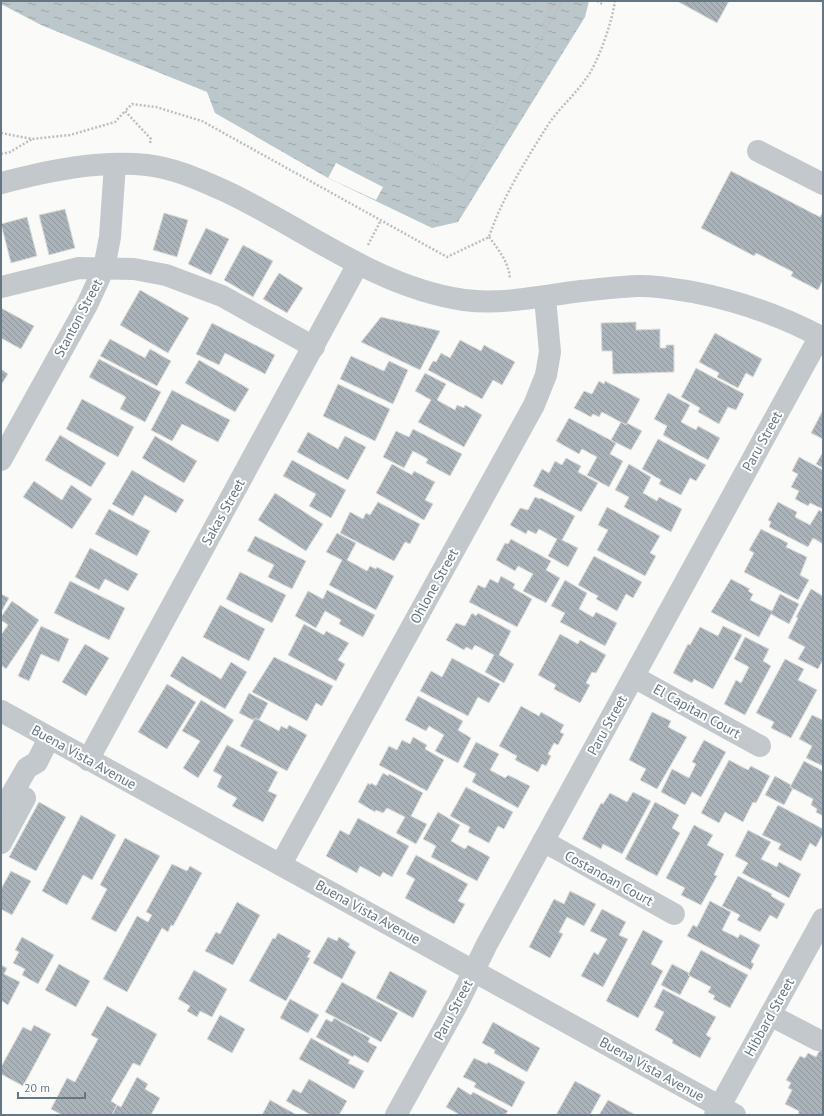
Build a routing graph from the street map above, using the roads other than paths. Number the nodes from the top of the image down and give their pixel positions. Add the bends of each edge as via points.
1 (758, 151) dead end
2 (115, 164) junction
3 (1, 183) edge
4 (823, 184) edge
5 (362, 256) junction
6 (104, 268) junction
7 (1, 287) edge
8 (546, 298) junction
9 (821, 337) edge
10 (314, 347) junction
11 (1, 460) edge
12 (634, 677) junction
13 (1, 711) edge
14 (49, 738) junction
15 (760, 746) dead end
16 (88, 760) junction
17 (37, 762) junction
18 (1, 813) edge
19 (543, 841) junction
20 (1, 843) edge
21 (281, 864) junction
22 (674, 914) dead end
23 (823, 919) edge
24 (474, 971) junction
25 (770, 1015) junction
26 (818, 1040) dead end
27 (724, 1112) edge
28 (396, 1115) edge

1 - 4 street
2 - 3 street via 59,169
2 - 5 street via 148,165 192,176
2 - 6 street, Stanton Street via 112,221
5 - 8 street via 399,282 464,300 506,302
5 - 10 street, Sakas Street
6 - 7 street via 79,268
6 - 10 street via 134,269 166,275 222,296
6 - 11 street, Stanton Street via 87,305
8 - 9 street via 638,286 672,288 725,298 765,311
8 - 21 street, Ohlone Street via 550,352 546,375 534,405
9 - 12 street, Paru Street
10 - 16 street, Sakas Street
12 - 15 street, El Capitan Court
12 - 19 street, Paru Street
13 - 14 street, Buena Vista Avenue
14 - 16 street, Buena Vista Avenue
14 - 17 street
16 - 21 street, Buena Vista Avenue
17 - 18 street via 27,768
17 - 20 street via 38,773
19 - 22 street, Costanoan Court
19 - 24 street, Paru Street
21 - 24 street, Buena Vista Avenue
23 - 25 street, Hibbard Street
24 - 27 street, Buena Vista Avenue
24 - 28 street, Paru Street
25 - 26 street
25 - 27 street, Hibbard Street

